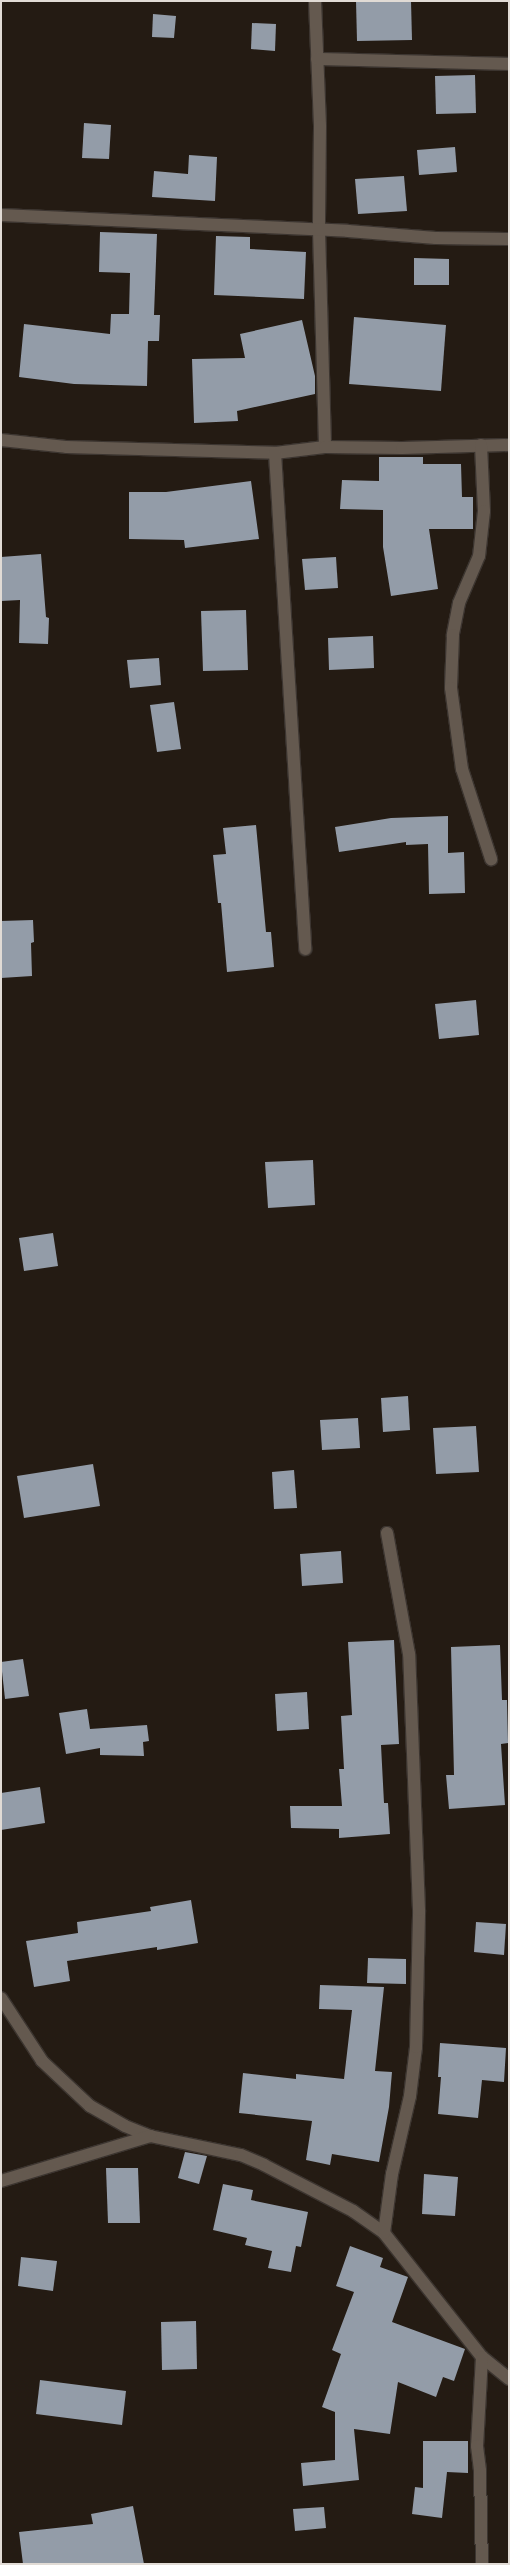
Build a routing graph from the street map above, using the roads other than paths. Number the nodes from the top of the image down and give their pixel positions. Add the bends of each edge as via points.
1 (315, 1) edge
2 (317, 59) junction
3 (509, 64) edge
4 (1, 215) edge
5 (319, 230) junction
6 (509, 239) edge
7 (1, 440) edge
8 (481, 445) junction
9 (509, 445) edge
10 (325, 447) junction
11 (275, 453) junction
12 (491, 858) dead end
13 (305, 949) dead end
14 (387, 1533) dead end
15 (1, 1998) edge
16 (150, 2136) junction
17 (1, 2180) edge
18 (384, 2232) junction
19 (482, 2357) junction
20 (509, 2379) edge
21 (482, 2564) edge

1 - 2 street
2 - 3 street
2 - 5 street
4 - 5 street
5 - 6 street
5 - 10 street
7 - 11 street via 66,447
8 - 9 street
8 - 10 street
8 - 12 street via 484,511 479,556 459,603 453,635 451,688 462,769
10 - 11 street
11 - 13 street
14 - 18 street via 409,1654 420,1910 416,2047
15 - 16 street via 42,2061 90,2106
16 - 17 street
16 - 18 street via 240,2155 353,2211
18 - 19 street
19 - 20 street
19 - 21 street via 478,2446

